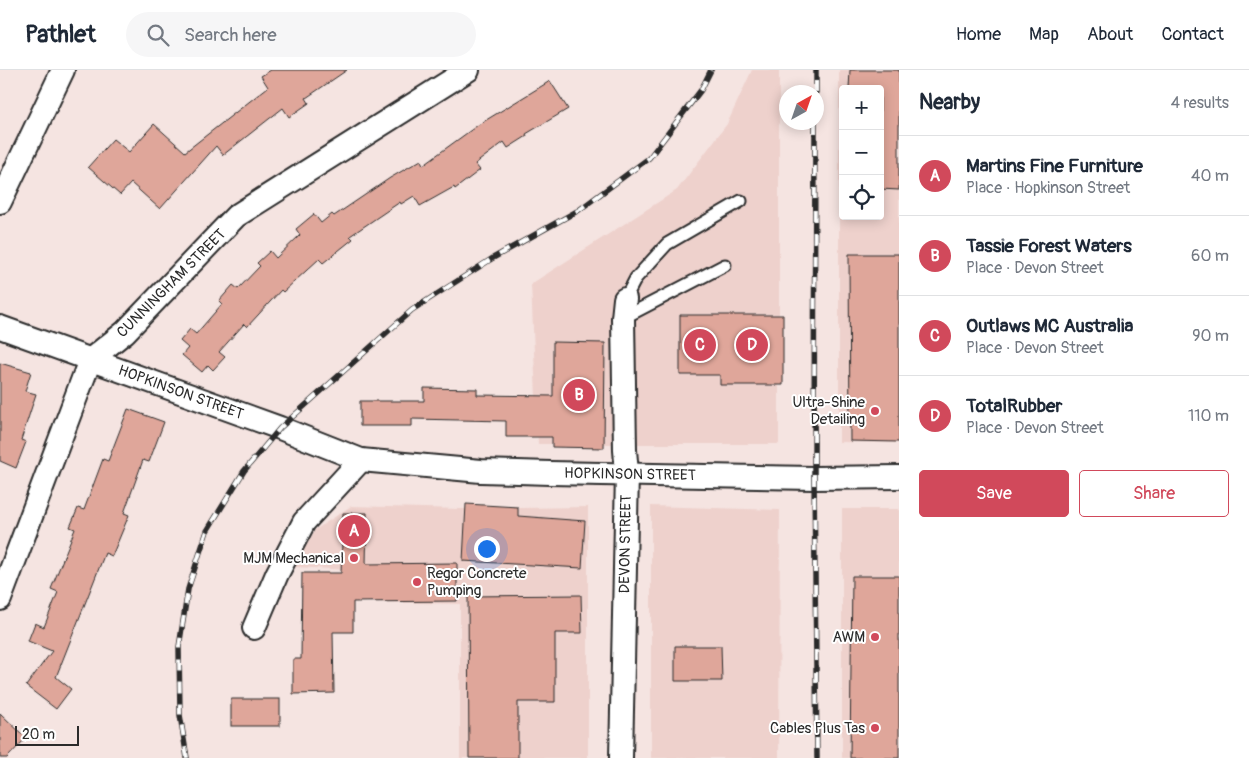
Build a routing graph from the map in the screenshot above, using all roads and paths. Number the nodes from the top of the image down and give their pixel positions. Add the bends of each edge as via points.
1 (63, 70) edge
2 (468, 70) edge
3 (741, 201) dead end
4 (0, 202) edge
5 (725, 265) dead end
6 (624, 309) junction
7 (0, 326) edge
8 (90, 360) junction
9 (360, 460) junction
10 (626, 473) junction
11 (899, 477) edge
12 (0, 599) edge
13 (254, 628) dead end
14 (622, 758) edge

1 - 4 street
2 - 8 street, CUNNINGHAM STREET via 236,216 125,332
3 - 6 lane via 667,244 636,278
5 - 6 lane
6 - 10 street, DEVON STREET
7 - 8 street, HOPKINSON STREET
8 - 9 street, HOPKINSON STREET
8 - 12 street
9 - 10 street, HOPKINSON STREET via 481,470
9 - 13 street via 304,522
10 - 11 street, HOPKINSON STREET
10 - 14 street, DEVON STREET

